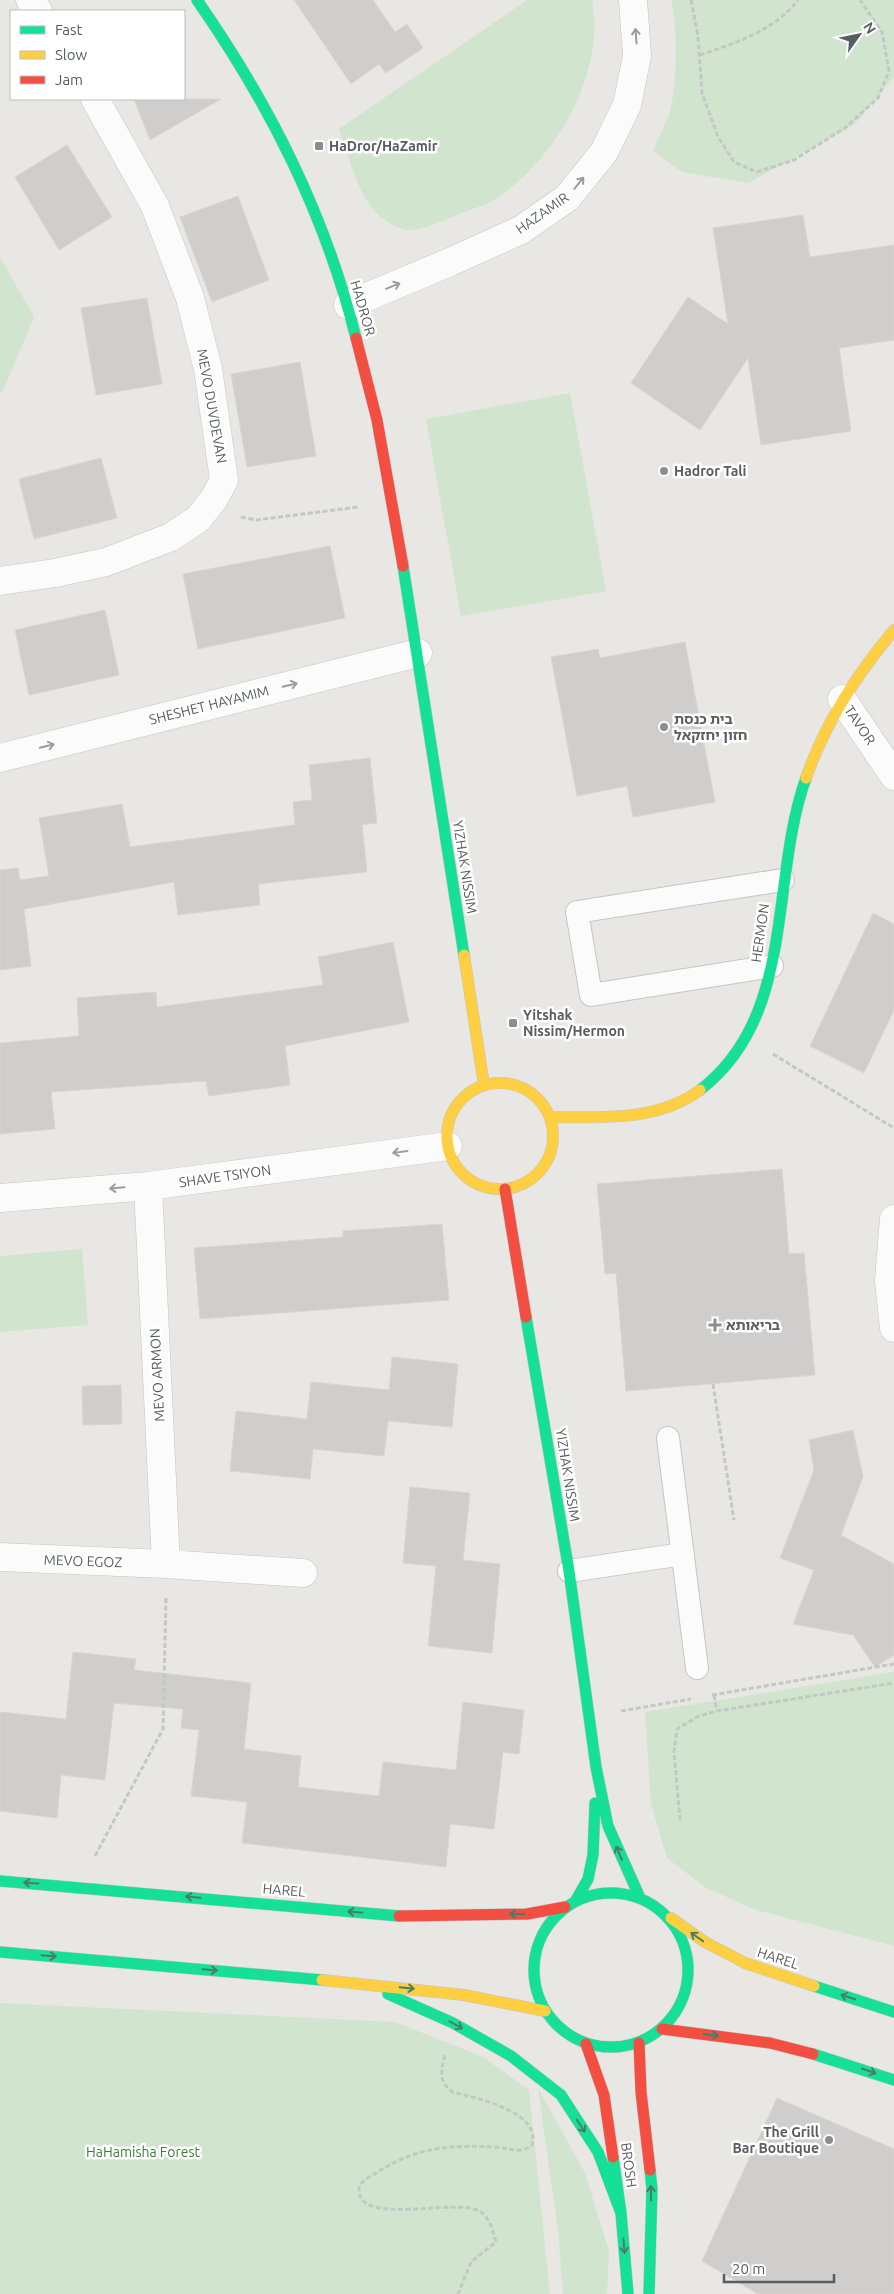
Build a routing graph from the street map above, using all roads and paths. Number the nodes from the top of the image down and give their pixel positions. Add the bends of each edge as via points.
1 (197, 0) edge
2 (633, 0) edge
3 (691, 0) edge
4 (798, 0) edge
5 (860, 0) edge
6 (700, 55) junction
7 (96, 100) edge
8 (348, 304) junction
9 (391, 502) junction
10 (256, 520) dead end
11 (0, 581) edge
12 (894, 630) edge
13 (418, 653) junction
14 (842, 699) junction
15 (0, 758) edge
16 (894, 776) edge
17 (783, 880) junction
18 (772, 966) junction
19 (747, 1038) junction
20 (484, 1085) junction
21 (550, 1117) junction
22 (894, 1128) edge
23 (448, 1146) junction
24 (148, 1186) junction
25 (505, 1189) junction
26 (0, 1198) edge
27 (894, 1219) edge
28 (894, 1328) edge
29 (713, 1384) dead end
30 (668, 1438) dead end
31 (734, 1520) dead end
32 (683, 1554) junction
33 (0, 1558) edge
34 (166, 1564) junction
35 (569, 1571) junction
36 (303, 1573) dead end
37 (894, 1664) edge
38 (697, 1668) dead end
39 (894, 1684) edge
40 (714, 1695) junction
41 (704, 1697) dead end
42 (695, 1698) dead end
43 (717, 1711) junction
44 (590, 1716) junction
45 (596, 1767) junction
46 (680, 1820) dead end
47 (0, 1881) edge
48 (78, 1887) junction
49 (640, 1898) junction
50 (576, 1900) junction
51 (565, 1906) junction
52 (663, 1912) junction
53 (0, 1952) edge
54 (364, 1984) junction
55 (545, 2011) junction
56 (894, 2012) edge
57 (453, 2023) junction
58 (662, 2029) junction
59 (639, 2043) junction
60 (586, 2044) junction
61 (894, 2080) edge
62 (621, 2213) junction
63 (458, 2294) edge
64 (628, 2294) edge
65 (649, 2294) edge

1 - 8 street, HADROR via 230,47 279,133 321,223
8 -> 2 street, HAZAMIR via 522,230 567,198 604,152 627,105 637,56
3 - 6 path
4 - 6 path via 778,19 745,40
5 - 6 path via 882,32 889,72 878,98 845,128 794,160 757,172 734,162 718,137 702,92
7 - 11 street, MEVO DUVDEVAN via 155,206 190,298 208,369 224,480 198,519 170,537 106,562
8 - 9 street, HADROR via 377,420
9 - 10 path
9 - 13 street, HADROR
12 - 14 street, HERMON
15 -> 13 street, SHESHET HAYAMIM
13 - 20 street, YIZHAK NISSIM
14 - 16 street, TAVOR
14 - 17 street, HERMON via 799,796
17 - 18 street, HERMON
17 - 18 lane via 577,912 591,995
18 - 19 street, HERMON via 761,1009
19 - 21 street, HERMON via 731,1064 678,1104 644,1114
19 - 22 path
20 - 21 street via 497,1083 524,1088 544,1105
20 - 23 street via 470,1092 451,1116
21 - 25 street via 552,1149 545,1164 521,1185
23 -> 24 street, SHAVE TSIYON
23 - 25 street via 452,1159 469,1179 480,1185
24 -> 26 street, SHAVE TSIYON
24 - 34 street, MEVO ARMON
25 - 35 street, YIZHAK NISSIM
27 - 28 street via 889,1281
29 - 31 path
30 - 32 lane
32 - 35 lane
32 - 38 lane
33 - 34 street, MEVO EGOZ
34 - 36 street, MEVO EGOZ
34 - 48 path via 164,1729
35 - 44 street, YIZHAK NISSIM
37 - 40 path
39 - 43 path
40 - 41 path
40 - 43 path
42 - 44 path
43 - 46 path via 699,1716 677,1730 674,1752
44 - 45 street, YIZHAK NISSIM
49 -> 45 street, YIZHAK NISSIM via 608,1826
45 - 50 street, YIZHAK NISSIM via 592,1855 588,1879
48 -> 47 street, HAREL
51 -> 48 street, HAREL via 527,1914 396,1916
49 - 50 street via 597,1893
49 - 52 street
50 - 51 street
51 - 55 street via 549,1923 538,1943 533,1966 535,1990
56 -> 52 street, HAREL via 744,1962 705,1942
52 - 58 street via 679,1933 688,1958 688,1984 679,2009
53 -> 54 street
54 -> 55 street via 464,1994
54 - 57 street
55 - 60 street via 562,2031
57 -> 62 street via 511,2056 561,2095 598,2152
57 - 63 path via 440,2072 445,2086 453,2092 520,2116 532,2130 532,2145 519,2150 465,2146 419,2153 383,2169 361,2184 359,2190 362,2199 371,2206 388,2210 467,2206 481,2212 491,2225 496,2242 471,2262
58 - 59 street
58 -> 61 street via 770,2043 826,2056
59 - 60 street via 621,2048
65 -> 59 street, BROSH via 652,2188
60 - 62 street, BROSH via 604,2095
62 -> 64 street, BROSH

